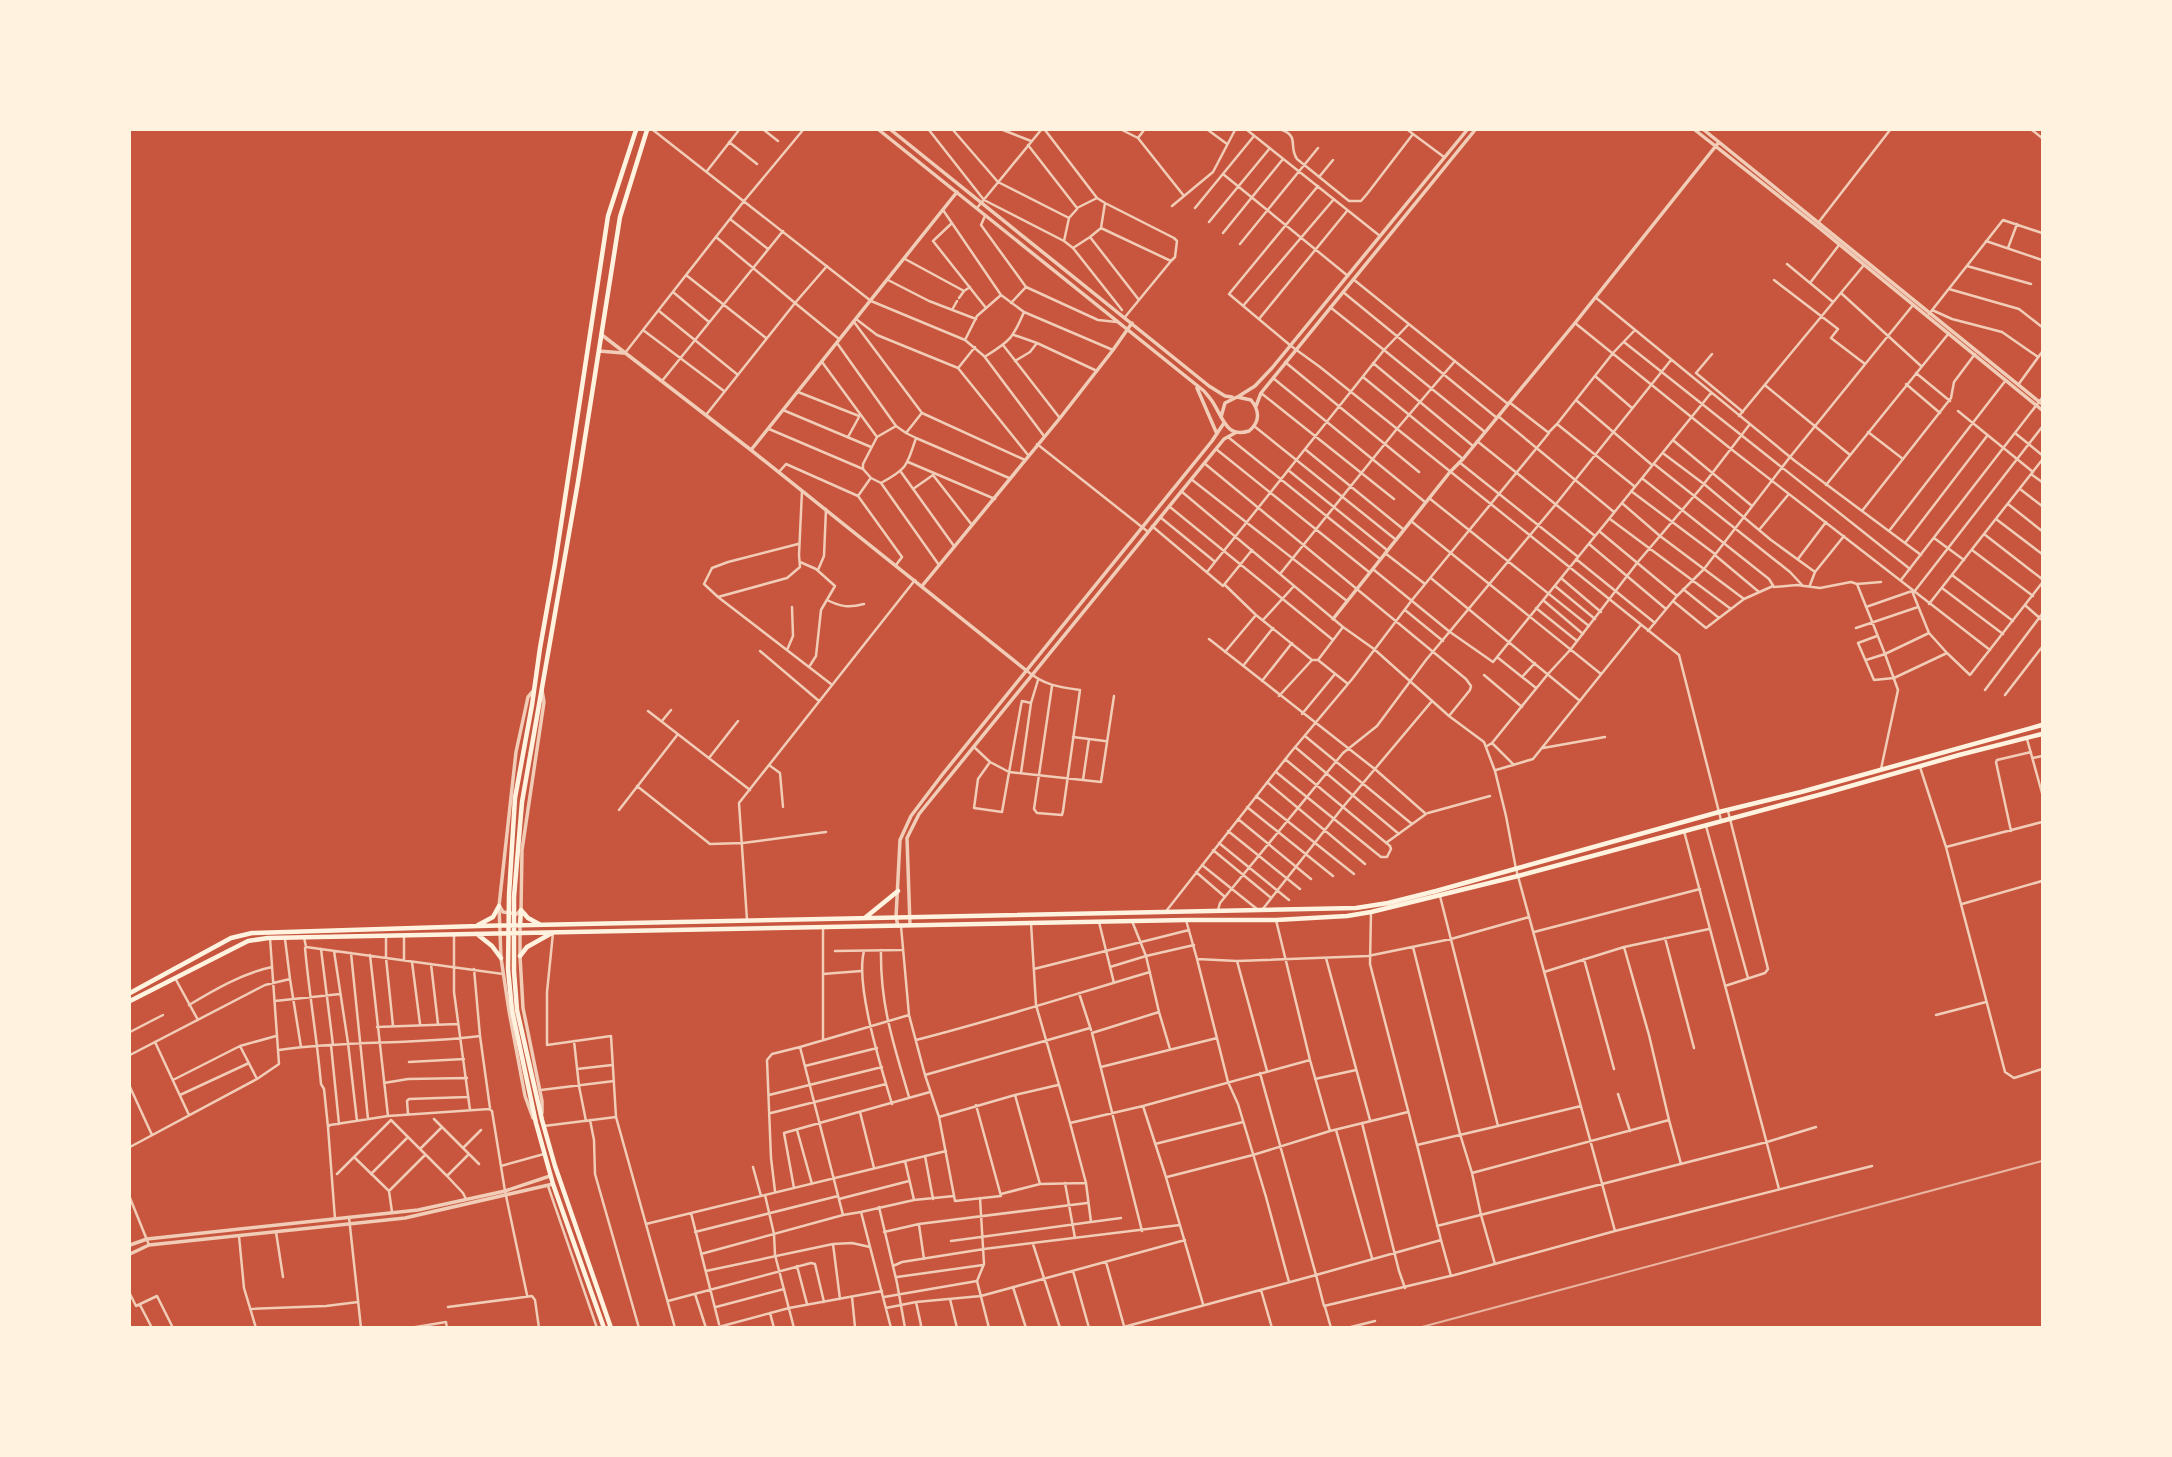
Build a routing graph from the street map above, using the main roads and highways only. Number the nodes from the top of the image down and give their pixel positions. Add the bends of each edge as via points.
1 (636, 130) edge
2 (647, 130) edge
3 (2042, 725) edge
4 (2042, 734) edge
5 (898, 891) road end
6 (499, 906) road end
7 (866, 918) junction
8 (520, 925) junction
9 (541, 925) junction
10 (478, 926) junction
11 (553, 933) junction
12 (477, 934) junction
13 (520, 956) road end
14 (501, 958) road end
15 (130, 993) edge
16 (130, 1001) edge
17 (595, 1289) junction
18 (604, 1328) edge
19 (611, 1328) edge

1 - 17 main road via 608,216 515,798 509,895 512,1010 536,1123 551,1185
2 - 17 main road via 620,217 522,802 514,897 517,1010 555,1166
3 - 7 main road via 1388,903 1356,908
4 - 11 main road via 1371,912 1276,920
5 - 7 main road
6 - 10 main road
7 - 9 main road
8 - 9 main road
8 - 9 main road via 521,910
8 - 10 main road
10 - 15 main road via 252,933 232,938
11 - 12 main road
11 - 13 main road
12 - 14 main road
12 - 16 main road via 248,941
17 - 18 main road
17 - 19 main road

